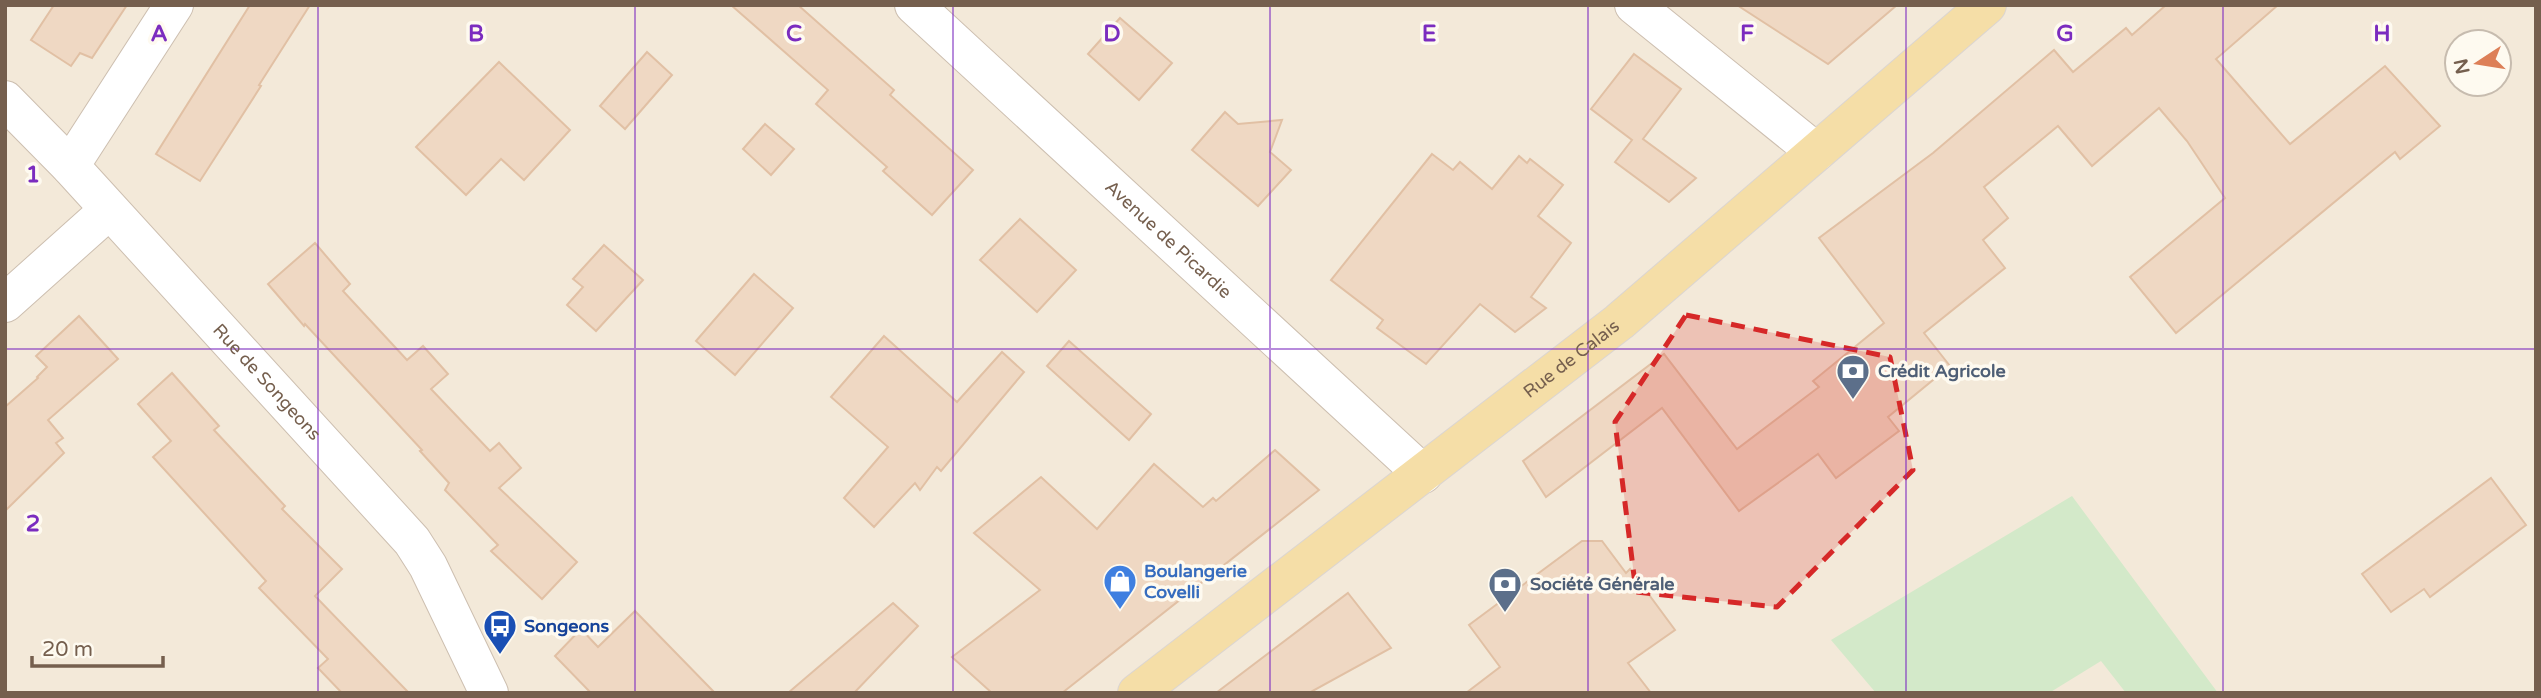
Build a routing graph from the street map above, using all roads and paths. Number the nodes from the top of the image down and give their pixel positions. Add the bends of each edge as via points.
1 (174, 5) edge
2 (914, 5) edge
3 (1634, 5) edge
4 (1987, 5) edge
5 (5, 100) edge
6 (1816, 152) junction
7 (70, 166) junction
8 (109, 210) junction
9 (5, 303) edge
10 (1423, 474) junction
11 (489, 693) edge
12 (1137, 693) edge

1 - 7 street
2 - 10 street, Avenue de Picardie
3 - 6 street
4 - 6 main road, Rue de Calais
5 - 7 street, Rue de Songeons
6 - 10 main road, Rue de Calais via 1619,322
7 - 8 street, Rue de Songeons
8 - 9 street
8 - 11 street, Rue de Songeons via 412,541
10 - 12 main road, Rue de Calais

